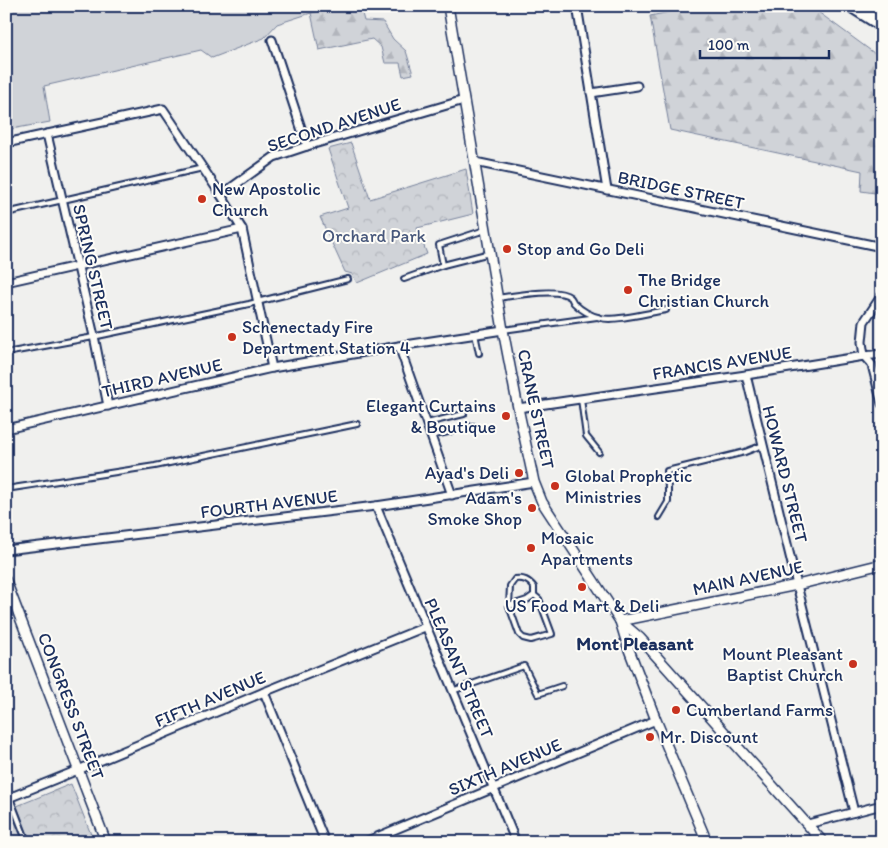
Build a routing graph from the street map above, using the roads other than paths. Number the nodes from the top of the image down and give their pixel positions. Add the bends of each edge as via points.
1 (448, 6) edge
2 (577, 6) edge
3 (852, 6) edge
4 (860, 6) edge
5 (882, 24) edge
6 (272, 40) dead end
7 (637, 86) dead end
8 (591, 93) junction
9 (464, 100) junction
10 (47, 134) junction
11 (6, 143) edge
12 (307, 146) junction
13 (475, 162) junction
14 (203, 168) junction
15 (606, 190) junction
16 (221, 195) junction
17 (63, 200) junction
18 (6, 213) edge
19 (242, 229) junction
20 (486, 230) junction
21 (882, 247) edge
22 (490, 252) junction
23 (443, 265) junction
24 (78, 266) junction
25 (348, 279) dead end
26 (404, 279) dead end
27 (6, 282) edge
28 (882, 295) edge
29 (498, 298) junction
30 (257, 301) junction
31 (666, 310) dead end
32 (598, 317) junction
33 (503, 330) junction
34 (475, 334) junction
35 (94, 336) junction
36 (399, 346) junction
37 (479, 353) dead end
38 (6, 354) edge
39 (882, 354) edge
40 (864, 356) junction
41 (272, 368) junction
42 (746, 375) junction
43 (581, 399) junction
44 (882, 404) edge
45 (108, 406) junction
46 (518, 408) junction
47 (464, 414) dead end
48 (427, 423) junction
49 (357, 424) dead end
50 (473, 426) dead end
51 (6, 429) edge
52 (431, 436) junction
53 (763, 444) junction
54 (599, 452) dead end
55 (534, 482) junction
56 (6, 490) edge
57 (452, 495) junction
58 (376, 506) junction
59 (660, 517) dead end
60 (6, 550) edge
61 (882, 564) edge
62 (6, 581) edge
63 (797, 585) junction
64 (534, 595) junction
65 (509, 606) junction
66 (11, 607) edge
67 (620, 620) junction
68 (425, 627) junction
69 (562, 686) dead end
70 (452, 691) junction
71 (264, 692) junction
72 (656, 720) junction
73 (78, 770) junction
74 (493, 788) junction
75 (8, 798) edge
76 (882, 805) edge
77 (854, 812) junction
78 (808, 824) junction
79 (27, 842) edge
80 (106, 842) edge
81 (326, 842) edge
82 (365, 842) edge
83 (516, 842) edge
84 (707, 842) edge
85 (823, 842) edge

1 - 9 street, CRANE STREET
2 - 8 street
3 - 5 highway
4 - 5 highway
6 - 12 street
7 - 8 street
8 - 15 street
9 - 12 street, SECOND AVENUE
9 - 13 street, CRANE STREET
10 - 11 street
10 - 14 street via 163,109
10 - 17 street, SPRING STREET
12 - 16 street, SECOND AVENUE via 274,157
13 - 15 street, BRIDGE STREET
13 - 20 street, CRANE STREET
14 - 16 street
14 - 17 lane
15 - 21 street, BRIDGE STREET
16 - 19 street
17 - 18 lane
17 - 24 street, SPRING STREET
19 - 24 street
19 - 30 street
20 - 22 street, CRANE STREET
20 - 23 lane via 439,245
22 - 23 lane
22 - 29 street, CRANE STREET
23 - 26 lane
24 - 27 street
24 - 35 street, SPRING STREET
25 - 30 lane
28 - 40 street via 864,322
29 - 32 lane via 560,292
29 - 33 street, CRANE STREET
30 - 35 lane
30 - 41 street
31 - 32 lane via 611,320
32 - 33 lane
33 - 34 street, THIRD AVENUE
33 - 46 street, CRANE STREET
34 - 36 street, THIRD AVENUE
34 - 37 lane
35 - 38 lane
35 - 45 street, SPRING STREET
36 - 41 street, THIRD AVENUE
36 - 48 street
39 - 40 street, FRANCIS AVENUE
40 - 42 street, FRANCIS AVENUE
40 - 44 street via 872,365
41 - 45 street, THIRD AVENUE
42 - 43 street, FRANCIS AVENUE
42 - 53 street, HOWARD STREET
43 - 46 street, FRANCIS AVENUE
43 - 54 lane via 586,436
45 - 51 street, THIRD AVENUE
46 - 55 street, CRANE STREET
47 - 48 lane
48 - 52 street
49 - 56 lane via 156,466
50 - 52 lane
52 - 57 street
53 - 59 lane via 745,452 667,471 668,502
53 - 63 street, HOWARD STREET
55 - 57 street, FOURTH AVENUE
55 - 67 street, CRANE STREET via 542,502
57 - 58 street, FOURTH AVENUE
58 - 60 street, FOURTH AVENUE
58 - 68 street, PLEASANT STREET
61 - 63 street, MAIN AVENUE
62 - 66 street, CONGRESS STREET
63 - 67 street, MAIN AVENUE
63 - 77 street, HOWARD STREET
64 - 65 lane
64 - 65 lane via 530,581 515,580 510,586
64 - 65 lane via 539,599 552,634 531,640 523,638
66 - 73 street, CONGRESS STREET
67 - 72 street, CRANE STREET
67 - 78 street via 640,638
68 - 70 street, PLEASANT STREET
68 - 71 street, FIFTH AVENUE
69 - 70 lane via 538,694 524,666
70 - 74 street, PLEASANT STREET
71 - 73 street, FIFTH AVENUE
71 - 81 street
72 - 74 street, SIXTH AVENUE
72 - 84 street, CRANE STREET
73 - 75 street, FIFTH AVENUE
73 - 80 street, CONGRESS STREET
74 - 82 street, SIXTH AVENUE
74 - 83 street, PLEASANT STREET
75 - 79 lane
76 - 77 street
77 - 78 street
78 - 85 street

